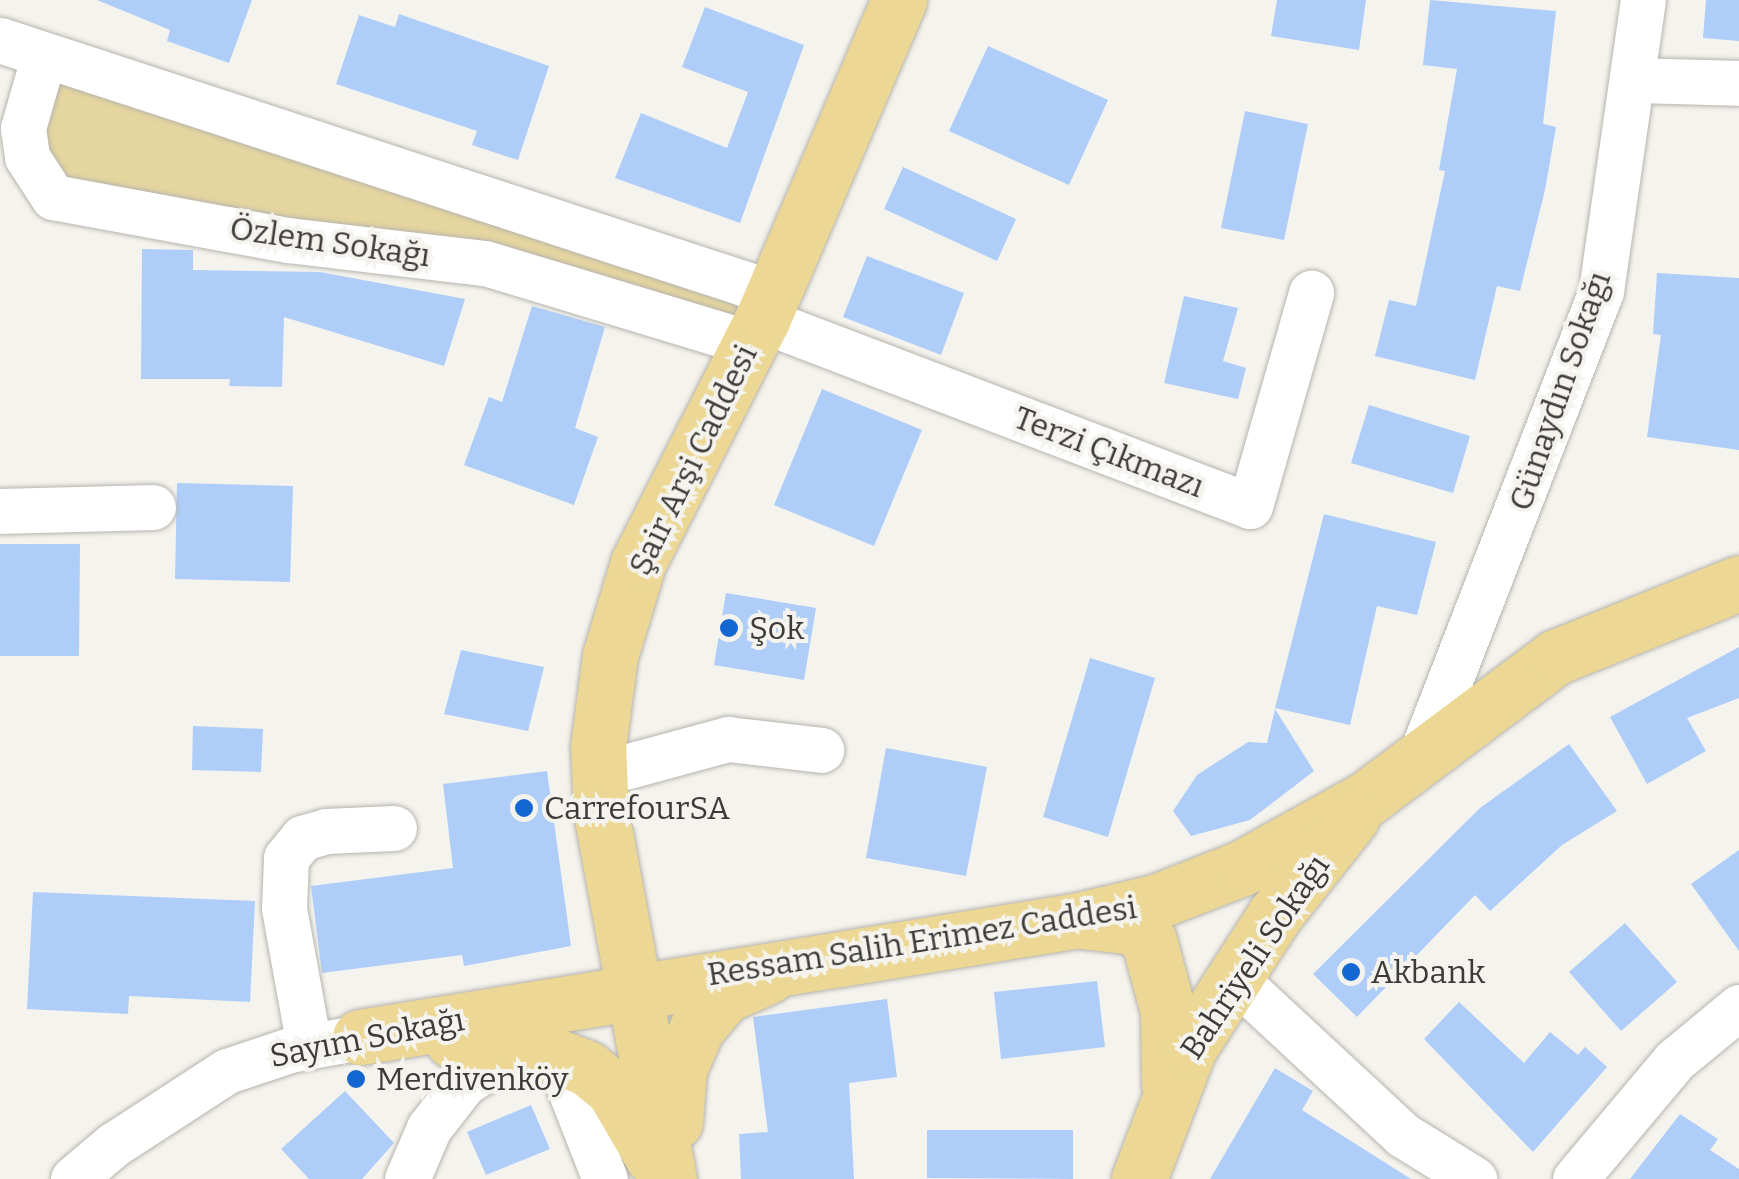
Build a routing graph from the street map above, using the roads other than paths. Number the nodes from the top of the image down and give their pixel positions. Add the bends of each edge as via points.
1 (899, 0) edge
2 (1643, 0) edge
3 (0, 40) edge
4 (44, 55) junction
5 (1634, 80) junction
6 (1739, 83) edge
7 (1311, 293) dead end
8 (762, 319) junction
9 (153, 507) dead end
10 (0, 511) edge
11 (1739, 583) edge
12 (822, 750) dead end
13 (1417, 766) junction
14 (600, 774) junction
15 (1366, 799) junction
16 (394, 828) dead end
17 (1079, 920) junction
18 (833, 956) junction
19 (1234, 978) junction
20 (634, 989) junction
21 (1739, 1007) edge
22 (334, 1042) junction
23 (539, 1050) junction
24 (1168, 1096) junction
25 (74, 1179) edge
26 (407, 1179) edge
27 (605, 1179) edge
28 (669, 1179) edge
29 (1140, 1179) edge
30 (1474, 1179) edge
31 (1576, 1179) edge

1 - 8 main road, Şair Arşi Caddesi
2 - 5 street, Günaydın Sokağı
3 - 4 street
4 - 8 street
4 - 8 street, Özlem Sokağı via 23,128 26,157 53,197 288,240 485,263
5 - 6 street
5 - 13 street, Günaydın Sokağı via 1600,291
7 - 8 street, Terzi Çıkmazı via 1250,506
8 - 14 main road, Şair Arşi Caddesi via 638,563 610,656
9 - 10 street
11 - 13 main road, Ressam Salih Erimez Caddesi via 1556,656
12 - 14 street via 728,739
13 - 15 main road, Ressam Salih Erimez Caddesi
14 - 20 main road, Şair Arşi Caddesi
15 - 17 main road, Ressam Salih Erimez Caddesi via 1242,868 1155,902
15 - 19 main road, Bahriyeli Sokağı
16 - 22 street via 326,831 302,838 286,858 284,908
17 - 18 main road, Ressam Salih Erimez Caddesi
17 - 24 main road via 1134,927 1149,941 1168,1011
18 - 20 main road, Ressam Salih Erimez Caddesi
18 - 28 main road via 745,984 704,1018 679,1069
19 - 24 main road, Bahriyeli Sokağı via 1188,1048
19 - 30 street via 1403,1134
20 - 22 main road, Sayım Sokağı
20 - 28 main road, Şair Arşi Caddesi
21 - 31 street via 1675,1060
22 - 23 main road
22 - 25 street, Sayım Sokağı via 213,1079
23 - 26 street via 512,1052 464,1083 429,1128
23 - 27 street via 561,1067
23 - 28 main road via 606,1082
24 - 29 main road, Bahriyeli Sokağı

